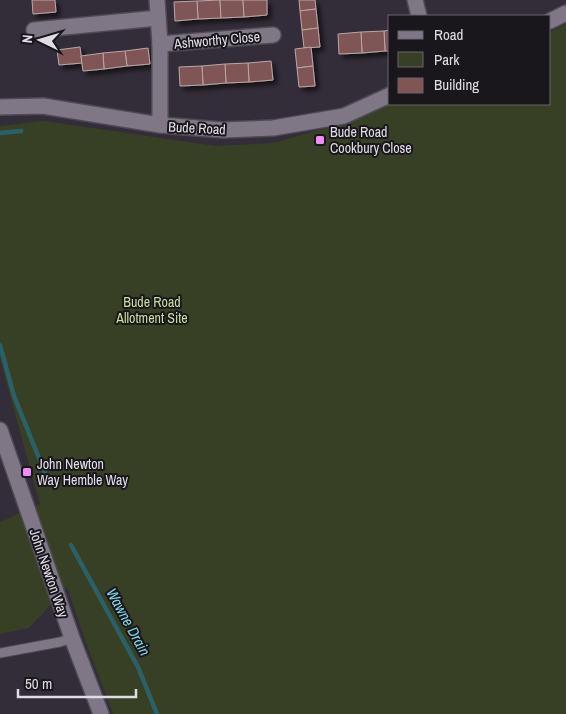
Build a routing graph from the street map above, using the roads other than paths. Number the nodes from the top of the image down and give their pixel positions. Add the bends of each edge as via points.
1 (157, 0) edge
2 (416, 0) edge
3 (566, 13) edge
4 (419, 15) edge
5 (158, 18) junction
6 (551, 20) edge
7 (34, 30) dead end
8 (273, 35) dead end
9 (160, 44) junction
10 (388, 96) edge
11 (0, 107) edge
12 (160, 125) junction
13 (0, 430) edge
14 (72, 638) junction
15 (0, 653) edge
16 (101, 714) edge

1 - 5 street, Ashworthy Close
2 - 4 street
3 - 6 street
5 - 7 street
5 - 9 street, Ashworthy Close
8 - 9 street, Ashworthy Close
9 - 12 street, Ashworthy Close
10 - 12 street, Bude Road via 344,116 273,128 223,130
11 - 12 street, Bude Road via 43,106
13 - 14 street, John Newton Way
14 - 15 lane
14 - 16 street, John Newton Way

